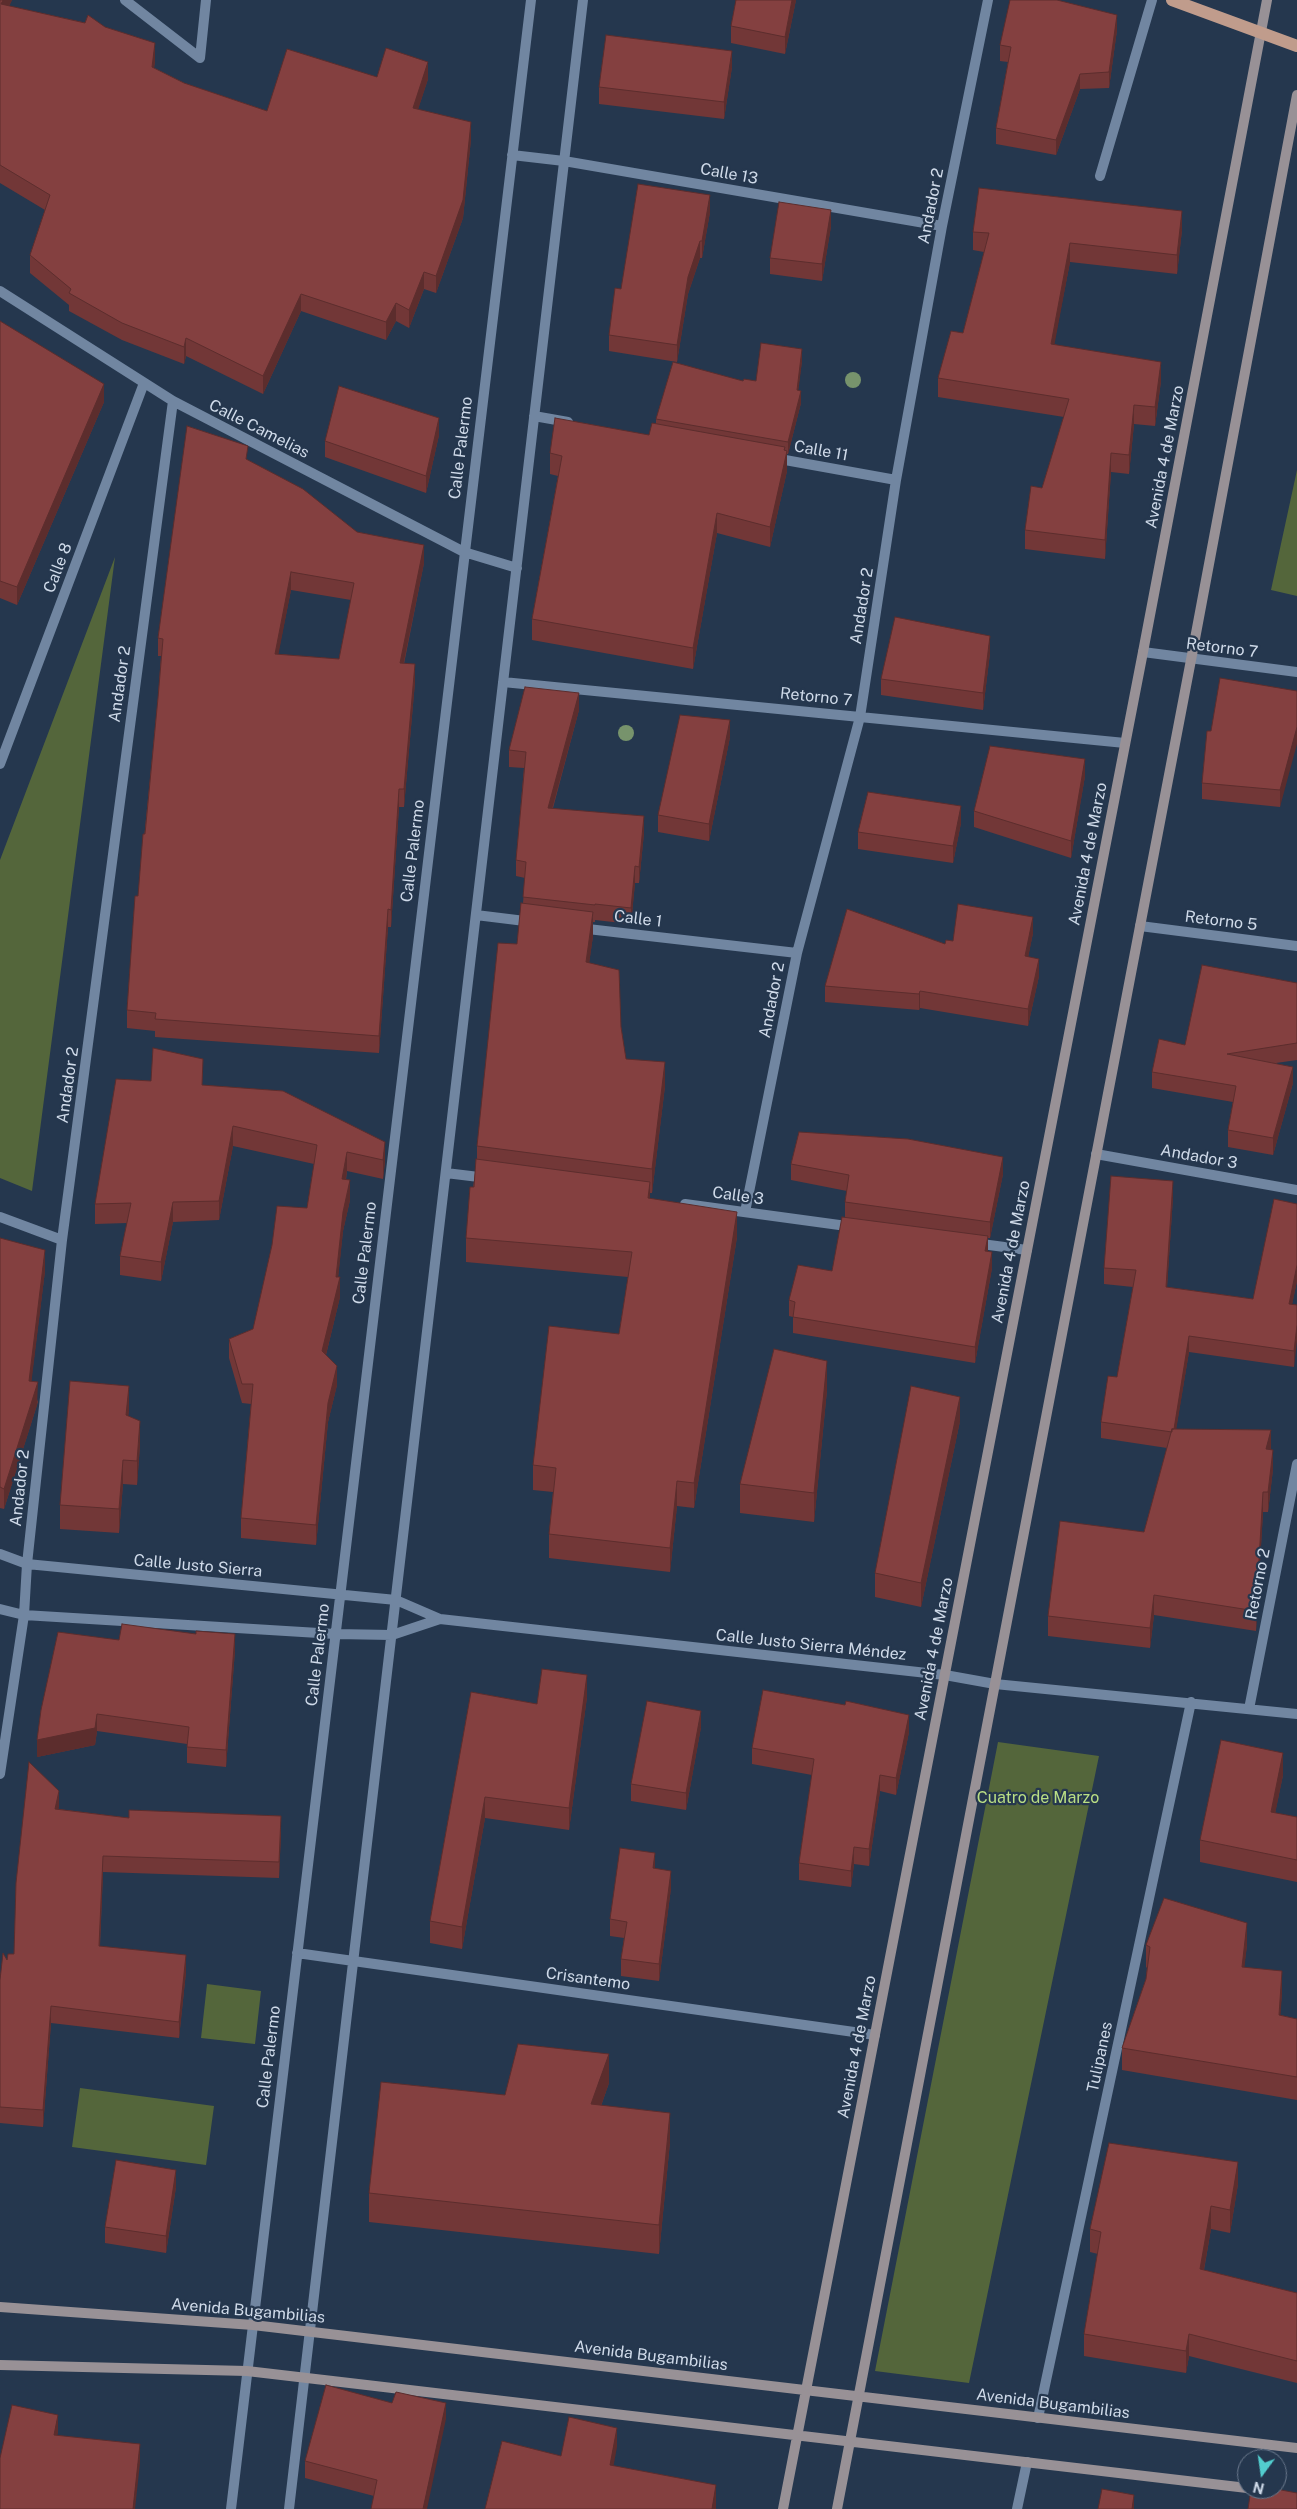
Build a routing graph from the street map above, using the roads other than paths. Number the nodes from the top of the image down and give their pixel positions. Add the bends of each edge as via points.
1 (125, 0) edge
2 (206, 0) edge
3 (531, 0) edge
4 (583, 0) edge
5 (988, 0) edge
6 (1152, 0) edge
7 (1172, 0) edge
8 (1267, 0) edge
9 (1261, 32) junction
10 (1297, 46) edge
11 (1297, 95) edge
12 (512, 154) junction
13 (564, 160) junction
14 (1100, 176) dead end
15 (942, 226) junction
16 (0, 292) edge
17 (144, 383) junction
18 (173, 401) junction
19 (534, 416) junction
20 (583, 424) edge
21 (759, 455) edge
22 (896, 480) junction
23 (464, 552) junction
24 (517, 568) junction
25 (1143, 652) junction
26 (1191, 660) junction
27 (1297, 672) edge
28 (503, 682) junction
29 (860, 717) junction
30 (1125, 743) junction
31 (0, 764) edge
32 (476, 916) junction
33 (544, 924) edge
34 (564, 926) edge
35 (1140, 926) junction
36 (1297, 946) edge
37 (797, 953) junction
38 (1096, 1154) junction
39 (446, 1173) junction
40 (494, 1179) edge
41 (1297, 1190) edge
42 (677, 1203) edge
43 (745, 1212) junction
44 (0, 1217) edge
45 (862, 1228) edge
46 (62, 1240) junction
47 (959, 1241) edge
48 (1027, 1250) junction
49 (1297, 1464) edge
50 (0, 1554) edge
51 (27, 1564) junction
52 (340, 1594) junction
53 (396, 1600) junction
54 (0, 1608) edge
55 (24, 1615) junction
56 (440, 1619) junction
57 (335, 1634) junction
58 (392, 1635) junction
59 (945, 1675) junction
60 (995, 1684) junction
61 (1191, 1702) junction
62 (1249, 1709) junction
63 (1297, 1714) edge
64 (0, 1774) edge
65 (297, 1954) junction
66 (354, 1962) junction
67 (875, 2035) junction
68 (0, 2307) edge
69 (253, 2325) junction
70 (310, 2332) junction
71 (0, 2365) edge
72 (248, 2371) junction
73 (304, 2378) junction
74 (806, 2390) junction
75 (858, 2396) junction
76 (1038, 2418) junction
77 (797, 2436) junction
78 (850, 2442) junction
79 (1297, 2448) edge
80 (1027, 2462) junction
81 (1237, 2487) edge
82 (231, 2509) edge
83 (289, 2509) edge
84 (783, 2509) edge
85 (836, 2509) edge
86 (1017, 2509) edge

1 - 2 street via 200,58
3 - 12 street, Calle Palermo
4 - 13 street
5 - 15 street, Andador 2
6 - 14 street
7 - 9 main road
8 - 9 main road, Avenida 4 de Marzo
9 - 10 main road
9 - 25 main road, Avenida 4 de Marzo
11 - 26 main road
12 - 13 street, Calle 13
12 - 23 street, Calle Palermo
13 - 15 street, Calle 13
13 - 19 street
15 - 22 street, Andador 2
16 - 17 street, Calle Camelias
17 - 18 street, Calle Camelias
17 - 31 street, Calle 8
18 - 23 street, Calle Camelias
18 - 46 street, Andador 2
19 - 20 street
19 - 24 street
21 - 22 street, Calle 11
22 - 29 street, Andador 2
23 - 24 street, Calle Camelias
23 - 52 street, Calle Palermo
24 - 28 street
25 - 26 street, Retorno 7
25 - 30 main road, Avenida 4 de Marzo
26 - 27 street, Retorno 7
26 - 35 main road
28 - 29 street, Retorno 7
28 - 32 street
29 - 30 street, Retorno 7
29 - 37 street, Andador 2
30 - 48 main road, Avenida 4 de Marzo
32 - 33 street
32 - 39 street
34 - 37 street, Calle 1
35 - 36 street, Retorno 5
35 - 38 main road
37 - 43 street, Andador 2
38 - 41 street, Andador 3
38 - 60 main road
39 - 40 street
39 - 53 street
42 - 43 street, Calle 3
43 - 45 street, Calle 3
44 - 46 street
46 - 51 street, Andador 2
47 - 48 street
48 - 59 main road, Avenida 4 de Marzo
49 - 62 street, Retorno 2
50 - 51 street, Calle Justo Sierra
51 - 52 street, Calle Justo Sierra
51 - 55 street, Andador 2
52 - 53 street, Calle Justo Sierra
52 - 57 street, Calle Palermo
53 - 56 street, Calle Justo Sierra Méndez
53 - 58 street
54 - 55 street
55 - 57 street
55 - 64 street, Andador 2
56 - 58 street, Calle Justo Sierra Méndez
56 - 59 street, Calle Justo Sierra Méndez
57 - 58 street
57 - 65 street, Calle Palermo
58 - 66 street
59 - 60 street, Calle Justo Sierra Méndez
59 - 67 main road, Avenida 4 de Marzo
60 - 61 street, Calle Justo Sierra Méndez
60 - 75 main road
61 - 62 street, Calle Justo Sierra Méndez
61 - 76 street, Tulipanes
62 - 63 street, Calle Justo Sierra Méndez
65 - 66 street, Crisantemo
65 - 69 street, Calle Palermo
66 - 67 street, Crisantemo
66 - 70 street
67 - 74 main road, Avenida 4 de Marzo
68 - 69 main road, Avenida Bugambilias
69 - 70 main road, Avenida Bugambilias
69 - 72 street, Calle Palermo
70 - 73 street
70 - 74 main road, Avenida Bugambilias
71 - 72 main road
72 - 73 main road
72 - 82 street, Calle Palermo
73 - 77 main road
73 - 83 street
74 - 75 main road, Avenida Bugambilias
74 - 77 main road, Avenida 4 de Marzo
75 - 76 main road, Avenida Bugambilias
75 - 78 main road
76 - 79 main road, Avenida Bugambilias
77 - 78 main road
77 - 84 main road, Avenida 4 de Marzo
78 - 80 main road
78 - 85 main road
80 - 81 main road
80 - 86 street

